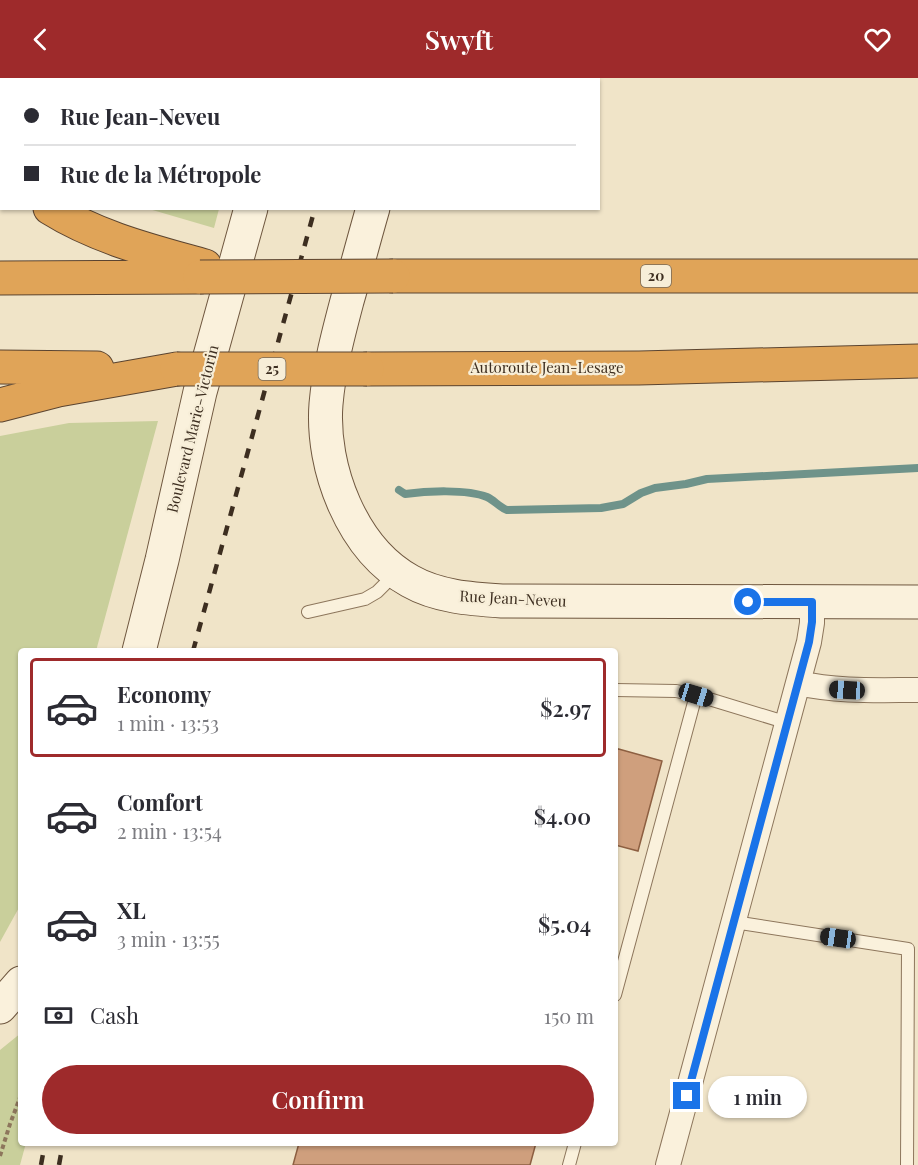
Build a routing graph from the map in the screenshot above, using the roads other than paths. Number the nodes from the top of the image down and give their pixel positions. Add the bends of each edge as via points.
1 (54, 210) edge
2 (250, 210) edge
3 (372, 210) edge
4 (202, 272) junction
5 (918, 276) edge
6 (0, 278) edge
7 (918, 361) edge
8 (0, 367) edge
9 (177, 369) junction
10 (0, 405) edge
11 (396, 572) junction
12 (812, 602) junction
13 (918, 602) edge
14 (308, 612) dead end
15 (140, 648) edge
16 (798, 683) junction
17 (618, 690) edge
18 (918, 690) edge
19 (696, 695) junction
20 (788, 723) junction
21 (734, 922) junction
22 (618, 984) edge
23 (18, 986) edge
24 (0, 1007) edge
25 (574, 1146) edge
26 (569, 1165) edge
27 (668, 1165) edge
28 (907, 1165) edge

1 - 4 highway via 110,237
2 - 15 street, Boulevard Marie-Victorin via 200,392
3 - 11 street, Rue Jean-Neveu via 336,343 326,426 333,467 355,525 369,547
4 - 5 highway, 20, bridge via 244,277
4 - 6 highway
7 - 9 highway, Autoroute Jean-Lesage / 25, bridge via 639,368
8 - 9 highway, 25
9 - 10 highway via 58,390
11 - 12 street, Rue Jean-Neveu via 432,590 484,600
11 - 14 lane via 387,584 365,599
12 - 13 street, Rue Jean-Neveu
12 - 16 street via 811,631
16 - 18 street via 853,691
16 - 20 street
17 - 19 lane
19 - 20 lane
19 - 22 lane
20 - 21 street
21 - 27 street
21 - 28 lane via 908,949
23 - 24 street
25 - 26 lane

